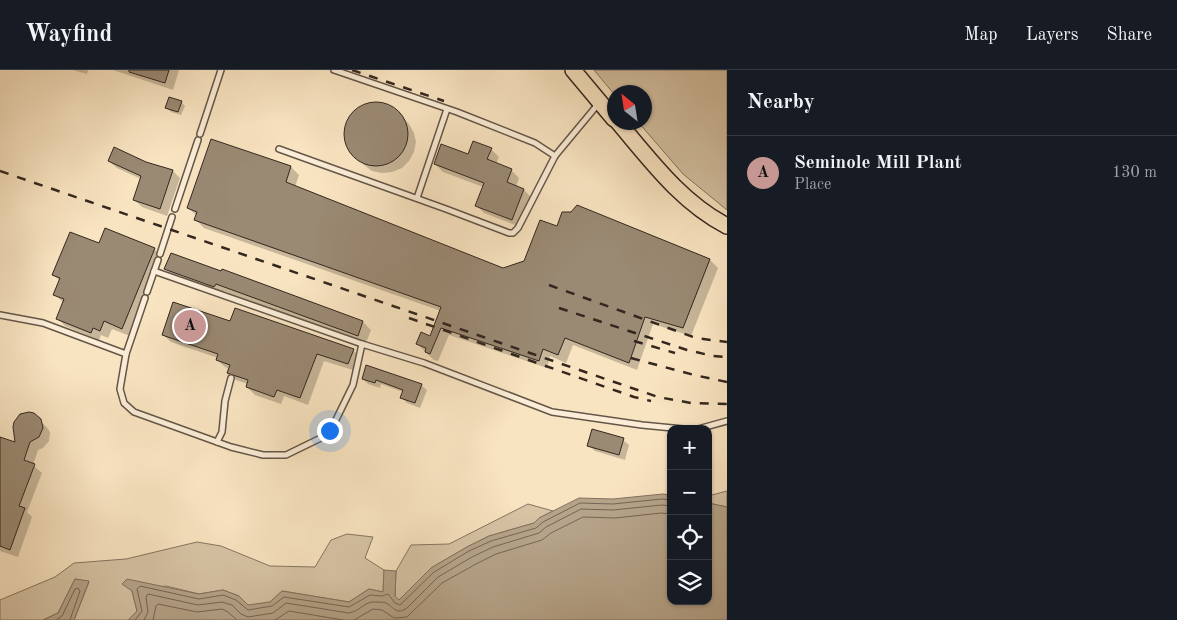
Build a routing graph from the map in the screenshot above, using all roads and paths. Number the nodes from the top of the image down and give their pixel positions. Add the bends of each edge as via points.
1 (221, 70) edge
2 (334, 70) edge
3 (573, 70) edge
4 (600, 102) junction
5 (447, 109) junction
6 (607, 110) edge
7 (625, 130) edge
8 (279, 149) dead end
9 (554, 156) junction
10 (417, 198) junction
11 (175, 209) dead end
12 (172, 217) dead end
13 (727, 226) edge
14 (160, 254) dead end
15 (158, 260) dead end
16 (154, 271) junction
17 (0, 315) edge
18 (362, 344) junction
19 (126, 354) junction
20 (231, 378) dead end
21 (727, 421) edge
22 (712, 425) edge
23 (667, 427) edge
24 (218, 442) junction

1 - 11 lane
2 - 5 lane
3 - 4 main road
4 - 6 main road
4 - 9 lane
5 - 9 lane via 535,143
5 - 10 lane
7 - 13 main road via 676,188 704,212
8 - 10 lane
9 - 10 lane via 513,233
12 - 14 lane
15 - 16 lane
16 - 18 lane
16 - 19 lane
17 - 19 lane via 43,323
18 - 23 lane via 424,363 552,412
18 - 24 lane via 352,385 328,434 286,456 263,455
19 - 24 lane via 120,389 124,403 134,412
20 - 24 lane
21 - 22 lane

